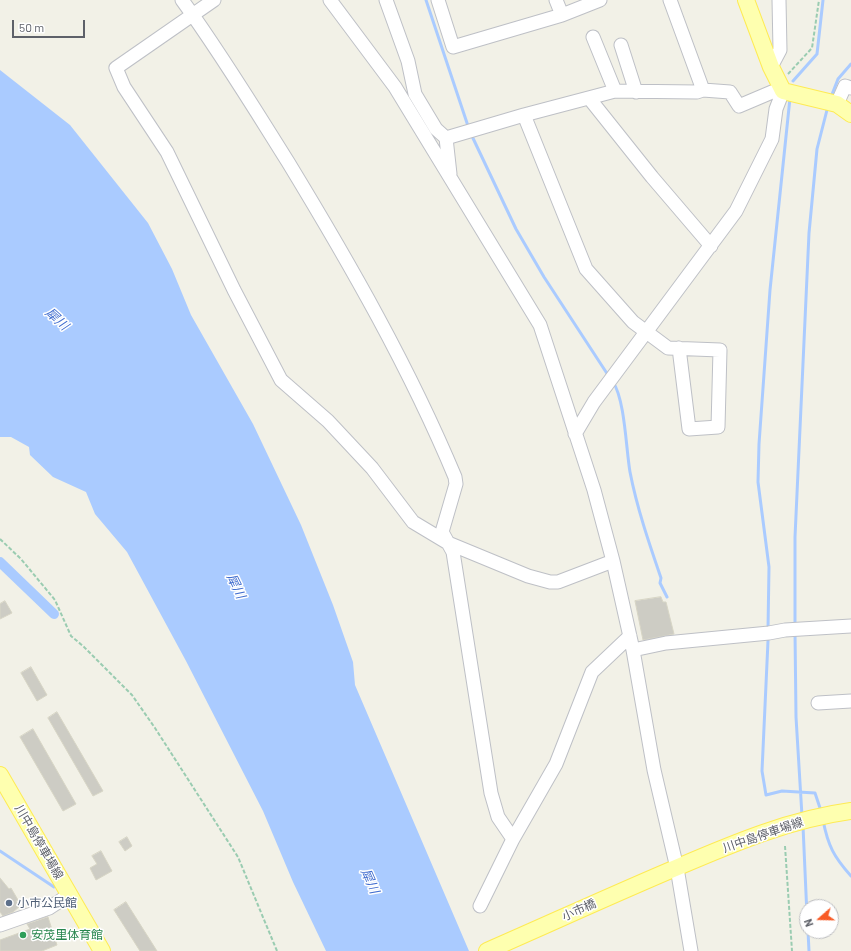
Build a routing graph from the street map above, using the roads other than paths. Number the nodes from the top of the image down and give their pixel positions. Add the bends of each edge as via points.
1 (182, 0) edge
2 (214, 0) edge
3 (324, 0) edge
4 (386, 0) edge
5 (438, 0) edge
6 (556, 0) edge
7 (600, 0) edge
8 (670, 0) edge
9 (746, 0) edge
10 (779, 0) edge
11 (333, 4) edge
12 (193, 14) junction
13 (562, 14) junction
14 (593, 37) dead end
15 (621, 45) dead end
16 (771, 67) junction
17 (781, 87) junction
18 (851, 88) edge
19 (703, 90) junction
20 (614, 91) junction
21 (636, 92) junction
22 (589, 98) junction
23 (831, 102) junction
24 (851, 114) edge
25 (524, 115) junction
26 (446, 138) junction
27 (450, 177) junction
28 (711, 246) junction
29 (647, 332) junction
30 (679, 348) junction
31 (575, 434) junction
32 (448, 543) junction
33 (613, 562) junction
34 (851, 626) edge
35 (630, 636) junction
36 (633, 650) junction
37 (851, 701) edge
38 (818, 703) dead end
39 (0, 774) edge
40 (851, 811) edge
41 (513, 839) junction
42 (674, 869) junction
43 (69, 895) junction
44 (480, 906) dead end
45 (0, 925) edge
46 (102, 951) edge
47 (487, 951) edge
48 (691, 951) edge

1 - 12 street
2 - 12 street
3 - 11 street
4 - 26 street via 408,61 415,94 436,129
5 - 13 street via 453,47
6 - 13 street
7 - 13 street
8 - 19 street
9 - 16 main road
10 - 16 street via 780,50
11 - 27 street via 395,87
12 - 32 street via 318,211 390,338 433,423 456,484 442,532
12 - 32 street via 116,68 124,87 167,152 281,380 328,421 372,468 413,522
14 - 20 street
15 - 21 street
16 - 17 main road
17 - 19 street via 739,106 730,92
17 - 23 main road
17 - 28 street via 772,139 736,211
18 - 23 street via 845,86
19 - 21 street
20 - 21 street
20 - 22 street
22 - 25 street
22 - 28 street
23 - 24 main road
25 - 26 street
25 - 29 street via 586,269 633,322
26 - 27 street
27 - 31 street via 540,325
28 - 29 street
29 - 30 street via 668,348
29 - 31 street via 608,383
30 - 30 street via 720,350 718,427 689,429
31 - 33 street via 594,490
32 - 33 street via 528,576 550,582 558,582
32 - 41 street via 454,559 491,793 498,817
33 - 35 street
34 - 36 street via 666,642
35 - 36 street
35 - 41 street via 592,672 556,764
36 - 42 street
37 - 38 street
39 - 43 main road, 川中島停車場線
40 - 42 main road, 川中島停車場線 via 777,828
41 - 44 street
42 - 47 main road, 小市橋
42 - 48 street
43 - 45 street via 49,908
43 - 46 main road, 川中島停車場線

